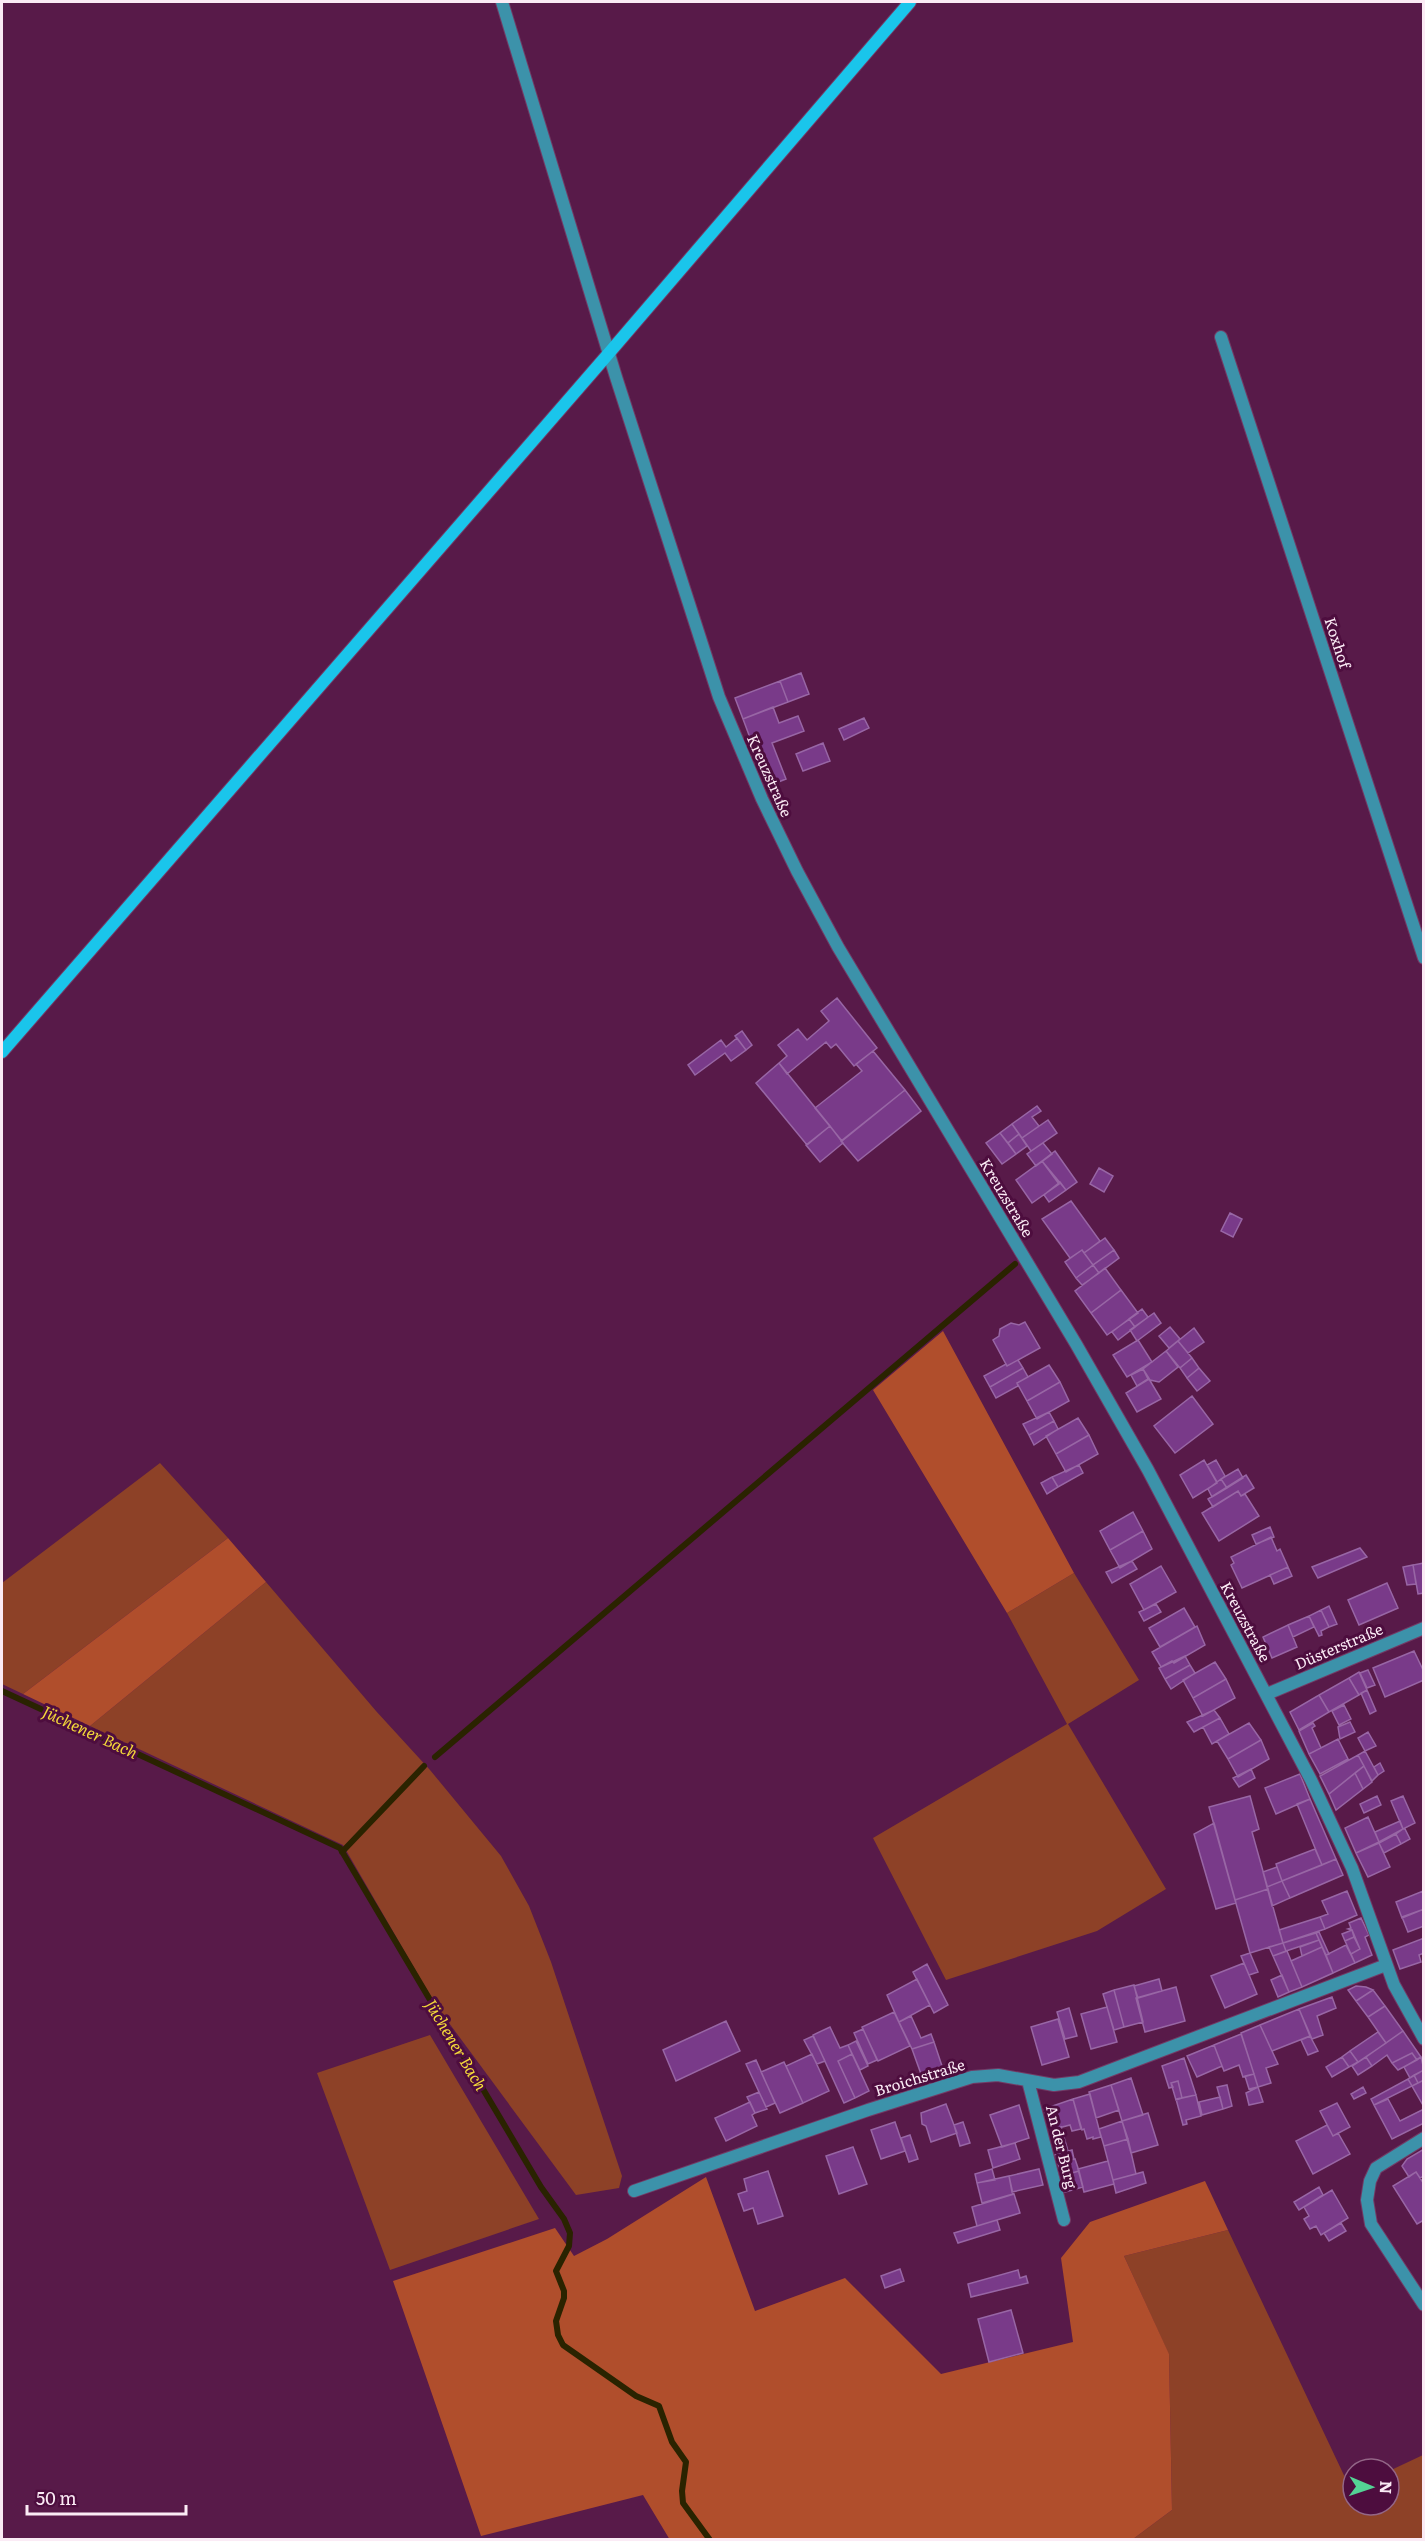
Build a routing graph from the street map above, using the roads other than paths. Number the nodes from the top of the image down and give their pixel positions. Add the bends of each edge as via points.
1 (502, 2) edge
2 (910, 2) edge
3 (1221, 337) dead end
4 (609, 353) junction
5 (1424, 958) edge
6 (2, 1052) edge
7 (1424, 1628) edge
8 (1267, 1694) junction
9 (1386, 1965) junction
10 (1424, 2039) edge
11 (1028, 2081) junction
12 (1424, 2138) edge
13 (634, 2191) dead end
14 (1064, 2220) dead end
15 (1424, 2305) edge

1 - 4 street, Kreuzstraße
2 - 4 main road
3 - 5 street, Koxhof
4 - 6 main road
4 - 8 street, Kreuzstraße via 719,697 797,871 859,983 1102,1388
7 - 8 street, Düsterstraße
8 - 9 street, Kreuzstraße via 1339,1838
9 - 10 street, Kreuzstraße
9 - 11 street, Broichstraße via 1078,2082 1054,2085
11 - 13 street, Broichstraße via 999,2074 963,2079
11 - 14 street, An der Burg
12 - 15 street via 1376,2168 1368,2200 1371,2224

